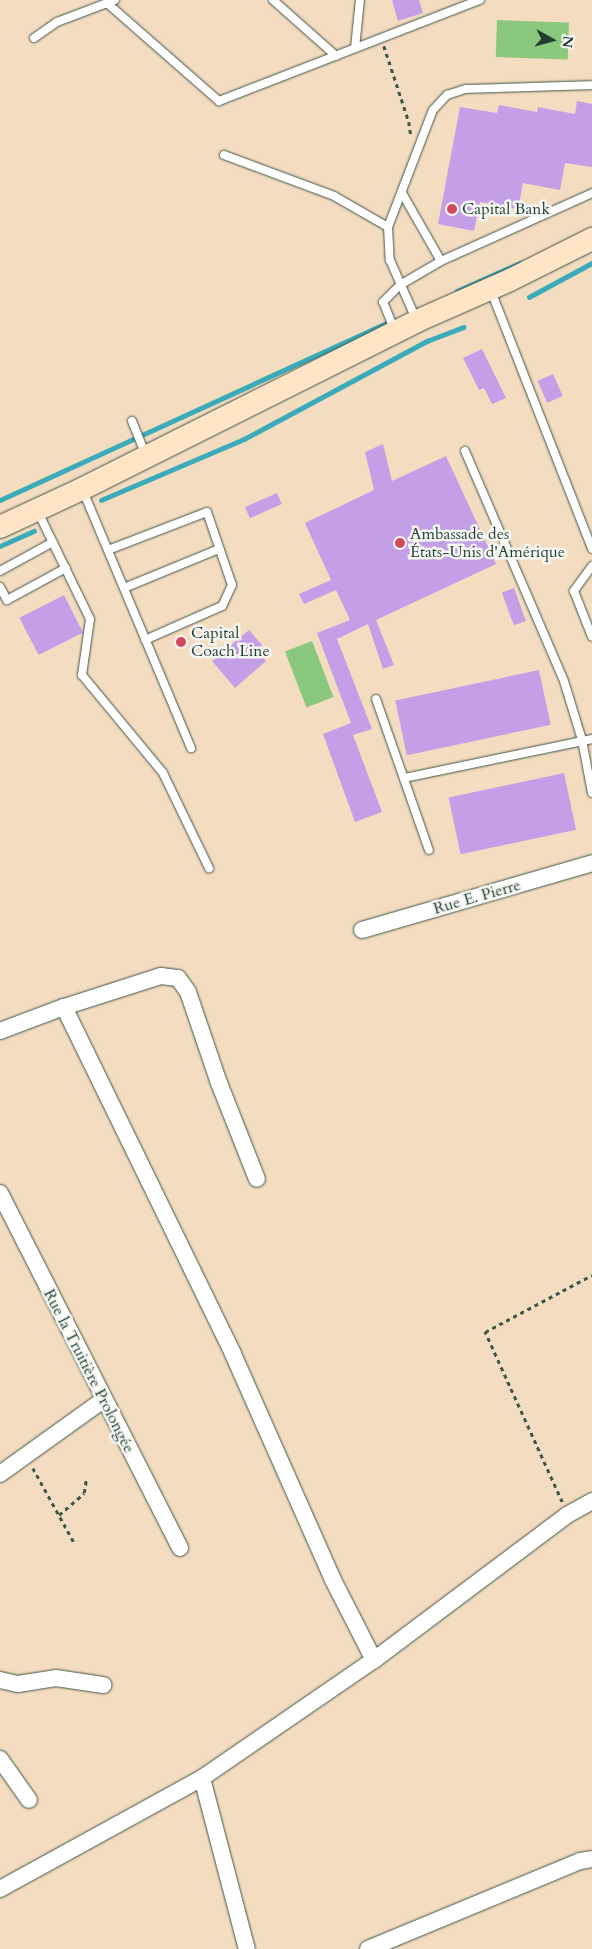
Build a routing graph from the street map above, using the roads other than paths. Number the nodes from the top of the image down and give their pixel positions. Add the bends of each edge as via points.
1 (115, 0) edge
2 (273, 0) edge
3 (360, 0) edge
4 (480, 0) edge
5 (107, 3) junction
6 (34, 38) dead end
7 (355, 48) junction
8 (336, 56) junction
9 (592, 85) edge
10 (224, 155) dead end
11 (402, 193) junction
12 (592, 193) edge
13 (388, 227) junction
14 (592, 239) edge
15 (440, 261) junction
16 (400, 285) junction
17 (490, 289) junction
18 (417, 321) junction
19 (396, 333) junction
20 (132, 421) dead end
21 (465, 451) dead end
22 (147, 457) junction
23 (82, 489) junction
24 (37, 509) junction
25 (0, 527) edge
26 (53, 542) junction
27 (219, 548) junction
28 (592, 549) edge
29 (108, 550) junction
30 (592, 566) edge
31 (66, 568) junction
32 (0, 571) edge
33 (0, 587) edge
34 (124, 588) junction
35 (592, 637) edge
36 (145, 640) junction
37 (376, 699) dead end
38 (592, 739) edge
39 (582, 740) junction
40 (191, 748) dead end
41 (404, 778) junction
42 (592, 793) edge
43 (429, 850) dead end
44 (592, 863) edge
45 (209, 868) dead end
46 (362, 930) dead end
47 (64, 1007) junction
48 (0, 1031) edge
49 (258, 1179) dead end
50 (0, 1193) edge
51 (103, 1400) junction
52 (0, 1474) edge
53 (592, 1501) edge
54 (180, 1548) dead end
55 (374, 1660) junction
56 (0, 1680) edge
57 (103, 1685) dead end
58 (0, 1759) edge
59 (202, 1778) junction
60 (28, 1800) dead end
61 (592, 1859) edge
62 (0, 1889) edge
63 (246, 1949) edge
64 (368, 1949) edge

1 - 5 lane
2 - 8 lane
3 - 7 lane
4 - 7 lane
5 - 6 lane via 58,22
5 - 8 lane via 219,101
7 - 8 lane
9 - 11 lane via 466,89 448,95 433,110
10 - 13 lane via 334,196
11 - 13 lane
11 - 15 lane
12 - 15 lane
13 - 16 lane via 390,260
14 - 17 main road
15 - 16 lane
16 - 18 lane
16 - 19 lane via 383,302
17 - 18 main road
17 - 28 lane
18 - 19 main road
19 - 22 main road
20 - 22 lane
21 - 39 lane via 564,681
22 - 23 main road
23 - 24 main road
23 - 29 lane
24 - 25 main road
24 - 26 lane
26 - 31 lane
26 - 32 lane
27 - 29 lane via 207,512
27 - 34 lane
27 - 36 lane via 232,585 222,606
29 - 34 lane
30 - 35 lane via 574,591
31 - 33 lane via 7,600
31 - 45 lane via 90,619 82,676 163,773
34 - 36 lane
36 - 40 lane
37 - 41 lane
38 - 39 lane
39 - 41 lane
39 - 42 lane
41 - 43 lane
44 - 46 street, Rue E. Pierre
47 - 48 street
47 - 49 street via 161,976 178,978 184,983 218,1083
47 - 55 street via 233,1354 333,1580
50 - 51 street, Rue la Truitière Prolongée
51 - 52 street
51 - 54 street, Rue la Truitière Prolongée
53 - 55 street via 567,1514
55 - 59 street
56 - 57 street via 18,1684 56,1678
58 - 60 street
59 - 62 street
59 - 63 street
61 - 64 street via 580,1861

